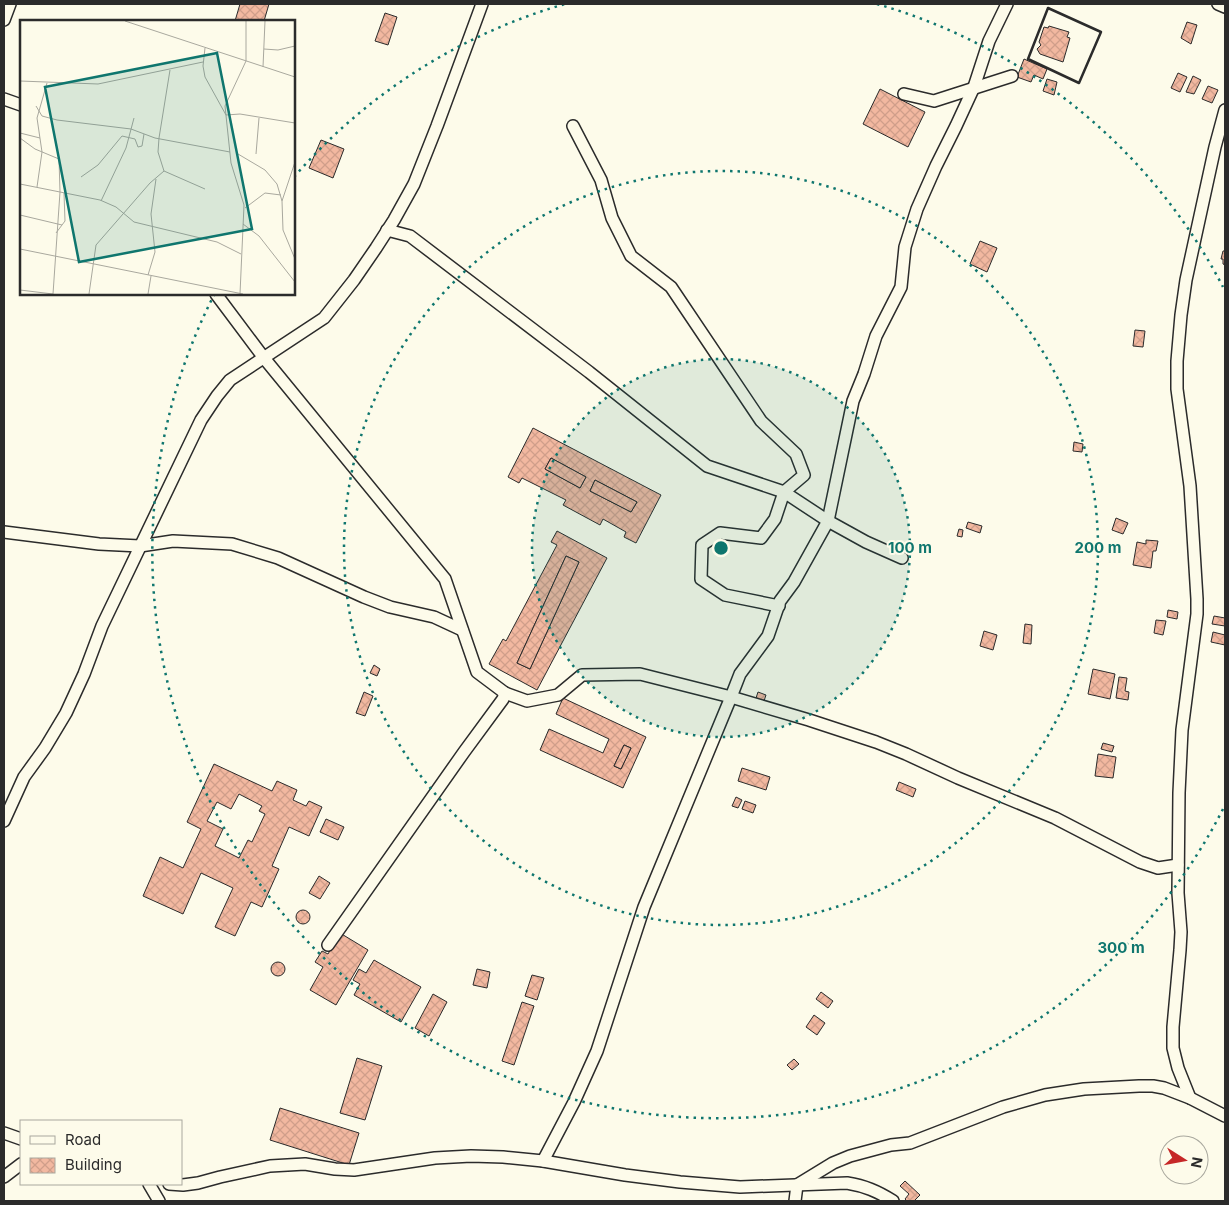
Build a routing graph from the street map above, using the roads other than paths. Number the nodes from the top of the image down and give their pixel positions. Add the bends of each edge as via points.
1 (10, 4) edge
2 (482, 4) edge
3 (1007, 4) edge
4 (1218, 4) edge
5 (1225, 7) edge
6 (4, 20) edge
7 (1012, 76) dead end
8 (974, 87) junction
9 (904, 94) dead end
10 (4, 99) edge
11 (20, 105) edge
12 (1225, 110) edge
13 (573, 126) dead end
14 (388, 230) junction
15 (217, 295) edge
16 (264, 358) junction
17 (784, 492) junction
18 (828, 521) junction
19 (4, 532) edge
20 (140, 546) junction
21 (902, 558) dead end
22 (779, 606) junction
23 (462, 630) junction
24 (505, 693) junction
25 (731, 697) junction
26 (4, 821) edge
27 (1178, 865) junction
28 (328, 946) dead end
29 (1190, 1098) junction
30 (1225, 1116) edge
31 (4, 1133) edge
32 (20, 1139) edge
33 (543, 1161) junction
34 (20, 1165) edge
35 (4, 1177) edge
36 (797, 1184) junction
37 (150, 1185) edge
38 (182, 1185) edge
39 (160, 1201) edge
40 (796, 1201) edge
41 (893, 1201) edge

1 - 6 street
2 - 14 street via 414,184
3 - 8 street via 989,41
4 - 5 street
7 - 8 street
8 - 9 street via 934,101
8 - 18 street via 917,209 905,247 901,287 876,336 854,401
10 - 11 street
12 - 27 street via 1186,280 1177,360 1197,599 1182,730
13 - 17 street via 601,180 612,218 631,256 671,287 761,421 796,454 804,475
14 - 16 street via 324,318
14 - 17 street via 410,236 707,466
15 - 16 street
16 - 20 street via 230,380 201,420
16 - 23 street via 445,579
17 - 18 street
17 - 22 street via 775,519 761,538 720,533 702,545 701,579 725,595
18 - 21 street
18 - 22 street
19 - 20 street
20 - 23 street via 173,541 232,544 278,558 390,607 434,617
20 - 26 street via 66,713 24,777
22 - 25 street via 768,636 740,674
23 - 24 street via 477,672
24 - 25 street via 527,701 558,695 582,675 640,674
24 - 28 street
25 - 27 street via 876,742 1054,818 1140,862 1158,868
25 - 33 street via 644,907 597,1051
27 - 29 street via 1181,932 1173,1048
29 - 30 street
29 - 36 street via 1153,1086 1084,1089 1045,1095 1003,1107 910,1143 850,1156
31 - 32 street
33 - 36 street via 680,1182 740,1187
33 - 38 street via 471,1156 354,1170 304,1164 270,1166
34 - 35 street
36 - 40 street
36 - 41 street via 847,1183 877,1191
37 - 39 street

